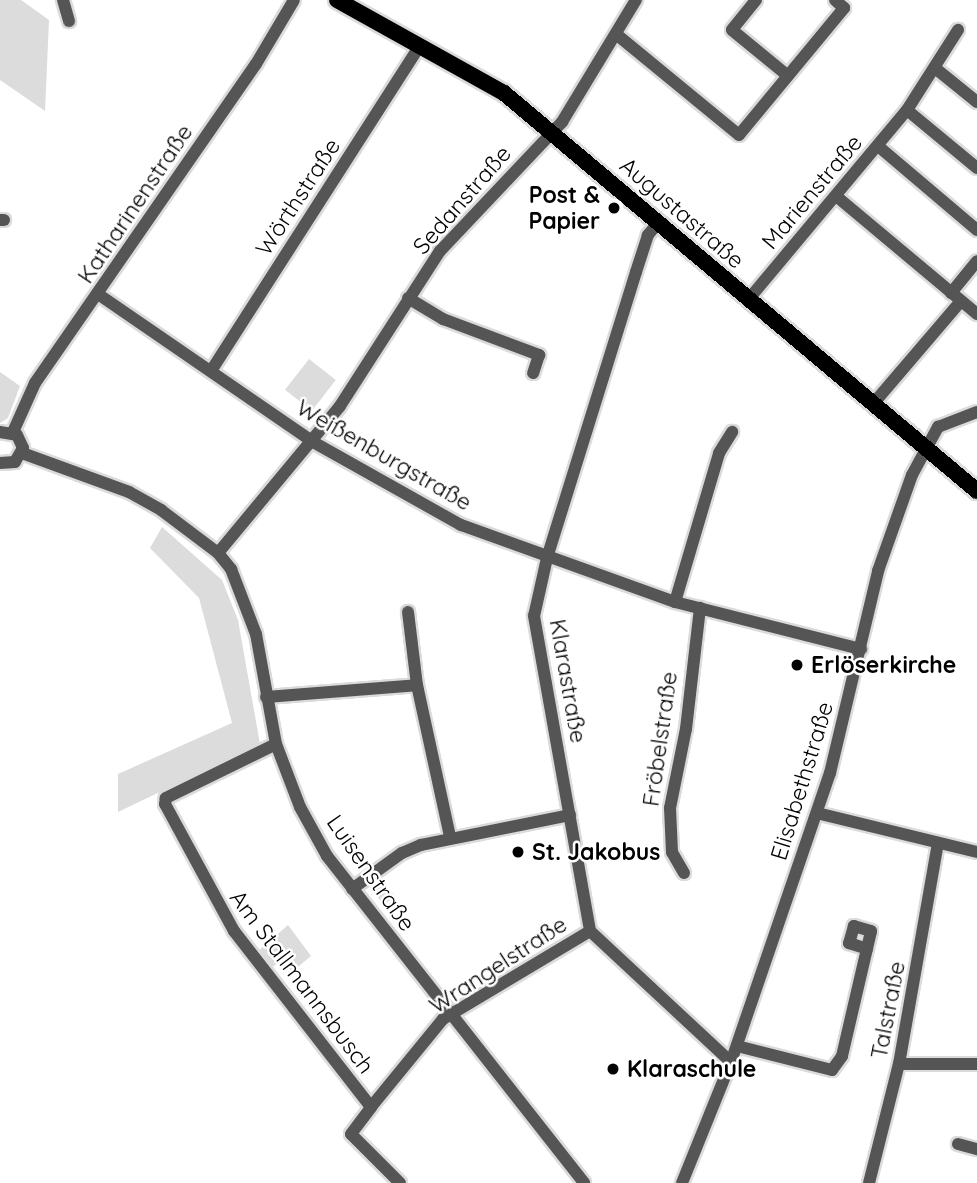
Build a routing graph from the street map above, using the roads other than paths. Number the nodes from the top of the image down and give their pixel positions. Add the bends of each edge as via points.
1 (63, 0) edge
2 (294, 0) edge
3 (337, 0) edge
4 (636, 0) edge
5 (756, 0) edge
6 (835, 0) edge
7 (68, 22) dead end
8 (958, 30) dead end
9 (616, 34) junction
10 (420, 45) junction
11 (935, 68) junction
12 (788, 76) junction
13 (977, 102) edge
14 (907, 110) junction
15 (552, 133) junction
16 (878, 146) junction
17 (977, 169) edge
18 (836, 196) junction
19 (658, 223) junction
20 (977, 230) edge
21 (977, 261) edge
22 (98, 294) junction
23 (408, 298) junction
24 (748, 300) junction
25 (967, 303) edge
26 (211, 371) junction
27 (533, 373) dead end
28 (873, 404) junction
29 (977, 412) edge
30 (6, 432) edge
31 (732, 432) dead end
32 (313, 442) junction
33 (925, 448) junction
34 (22, 453) junction
35 (0, 463) edge
36 (977, 491) edge
37 (218, 553) junction
38 (547, 558) junction
39 (675, 602) junction
40 (700, 608) junction
41 (408, 612) dead end
42 (861, 649) junction
43 (417, 685) junction
44 (266, 697) junction
45 (276, 744) junction
46 (817, 813) junction
47 (570, 814) junction
48 (450, 836) junction
49 (937, 843) junction
50 (977, 852) edge
51 (684, 873) dead end
52 (352, 889) junction
53 (590, 931) junction
54 (867, 949) dead end
55 (454, 1016) junction
56 (737, 1045) junction
57 (731, 1062) junction
58 (899, 1064) junction
59 (977, 1064) edge
60 (371, 1107) junction
61 (958, 1144) dead end
62 (977, 1149) edge
63 (400, 1183) edge
64 (584, 1183) edge
65 (682, 1183) edge
66 (869, 1183) edge

1 - 7 street
2 - 22 street, Katharinenstraße via 256,64
3 - 10 main road, Augustastraße
4 - 9 street, Sedanstraße
5 - 12 street via 732,30
6 - 12 street via 844,8
8 - 11 street, Marienstraße
9 - 12 street via 739,135
9 - 15 street, Sedanstraße
10 - 15 main road, Augustastraße via 504,93
10 - 26 street, Wörthstraße
11 - 13 street
11 - 14 street, Marienstraße
14 - 16 street, Marienstraße
14 - 17 street
15 - 19 main road, Augustastraße
15 - 23 street, Sedanstraße via 466,220
16 - 18 street, Marienstraße
16 - 20 street
18 - 24 street, Marienstraße
18 - 25 street
19 - 24 main road, Augustastraße
19 - 38 street, Klarastraße via 648,235 640,259
21 - 25 street
22 - 26 street, Weißenburgstraße
22 - 30 street, Katharinenstraße
23 - 27 street via 443,319 539,355
23 - 32 street, Sedanstraße
24 - 28 main road, Augustastraße
25 - 28 street
26 - 32 street, Weißenburgstraße
28 - 33 main road, Augustastraße
29 - 33 street via 938,427
30 - 34 street via 22,443
31 - 39 street via 719,453
32 - 37 street, Sedanstraße
32 - 38 street, Weißenburgstraße via 420,505
33 - 36 main road, Augustastraße
33 - 42 street, Elisabethstraße via 886,547
34 - 35 street via 15,462
34 - 37 street, Luisenstraße via 129,492 185,526
37 - 44 street, Luisenstraße via 248,605
38 - 39 street, Weißenburgstraße
38 - 47 street, Klarastraße via 534,616
39 - 40 street, Weißenburgstraße
40 - 42 street, Weißenburgstraße
40 - 51 street, Fröbelstraße via 686,729 670,808 672,852
41 - 43 street
42 - 46 street, Elisabethstraße
43 - 44 street
43 - 48 street
44 - 45 street, Luisenstraße
45 - 52 street, Luisenstraße via 300,807
45 - 60 street, Am Stallmannsbusch via 166,798 165,804 234,931
46 - 49 street
46 - 56 street, Elisabethstraße
47 - 48 street
47 - 53 street, Klarastraße
48 - 52 street via 402,853
49 - 50 street
49 - 58 street, Talstraße
52 - 55 street, Luisenstraße
53 - 55 street, Wrangelstraße
53 - 57 street
54 - 56 street via 842,1056 832,1070
55 - 60 street, Wrangelstraße via 443,1019
55 - 64 street, Luisenstraße
56 - 57 street, Elisabethstraße
57 - 65 street, Elisabethstraße
58 - 59 street
58 - 66 street, Talstraße
60 - 63 street, Wrangelstraße via 351,1134
61 - 62 street

